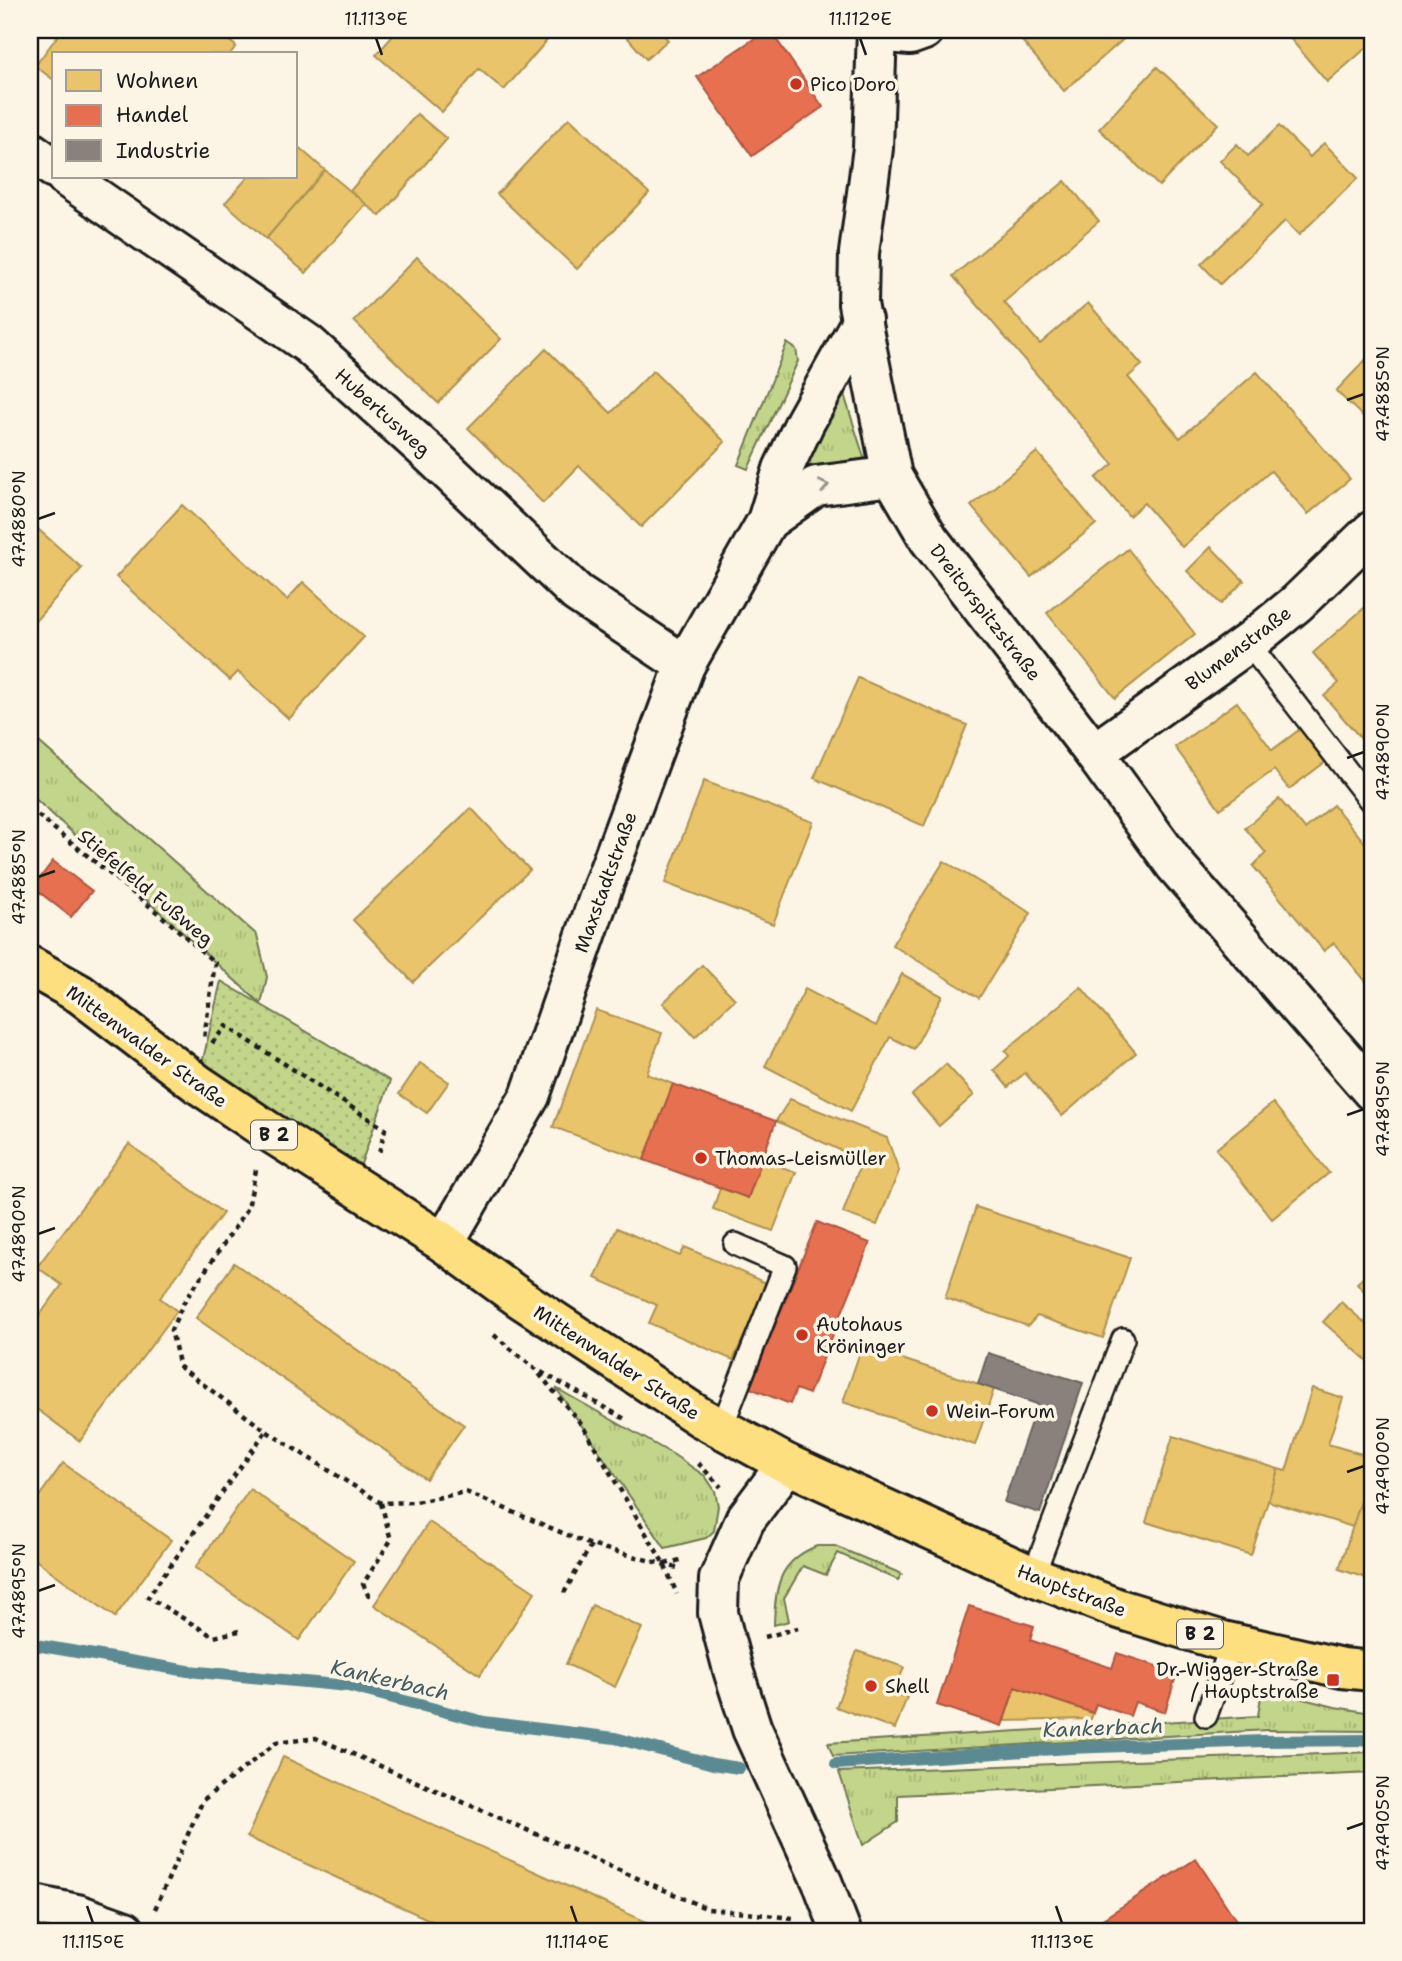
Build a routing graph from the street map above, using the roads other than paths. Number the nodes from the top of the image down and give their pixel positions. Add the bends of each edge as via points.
1 (924, 30) edge
2 (878, 31) edge
3 (30, 151) edge
4 (52, 167) edge
5 (67, 178) edge
6 (862, 320) junction
7 (892, 476) junction
8 (767, 521) junction
9 (1372, 531) edge
10 (1248, 643) junction
11 (685, 666) junction
12 (1094, 752) junction
13 (1372, 803) edge
14 (30, 966) edge
15 (1372, 1091) edge
16 (444, 1243) junction
17 (735, 1244) dead end
18 (1122, 1339) dead end
19 (721, 1429) junction
20 (787, 1464) junction
21 (1032, 1576) junction
22 (1232, 1643) junction
23 (1372, 1671) edge
24 (1206, 1716) dead end
25 (36, 1906) edge
26 (138, 1925) edge
27 (841, 1931) edge

1 - 2 street via 909,35
2 - 6 street, Dreitorspitzstraße via 873,148 859,253
3 - 4 street
5 - 11 street, Hubertusweg via 308,344 577,593
6 - 7 street, Dreitorspitzstraße
6 - 8 street, Maxstadtstraße via 805,422 783,469
8 -> 7 street, Maxstadtstraße via 816,486
7 - 12 street, Dreitorspitzstraße via 929,539
8 - 11 street, Maxstadtstraße
9 - 10 street, Blumenstraße
10 - 12 street, Blumenstraße
10 - 13 lane
11 - 16 street, Maxstadtstraße via 530,1096
12 - 15 street, Dreitorspitzstraße via 1175,865
14 - 16 main road, Mittenwalder Straße / B 2 via 200,1069 265,1129
16 - 19 main road, Mittenwalder Straße / B 2
17 - 19 lane via 785,1266
18 - 21 lane
19 - 20 main road, Mittenwalder Straße / B 2
20 - 21 main road, Hauptstraße / B 2
20 - 27 street via 745,1520 719,1579 718,1613 752,1729
21 - 22 main road, Hauptstraße / B 2 via 1119,1609
22 - 23 main road, Hauptstraße / B 2
22 - 24 lane
25 - 26 street

